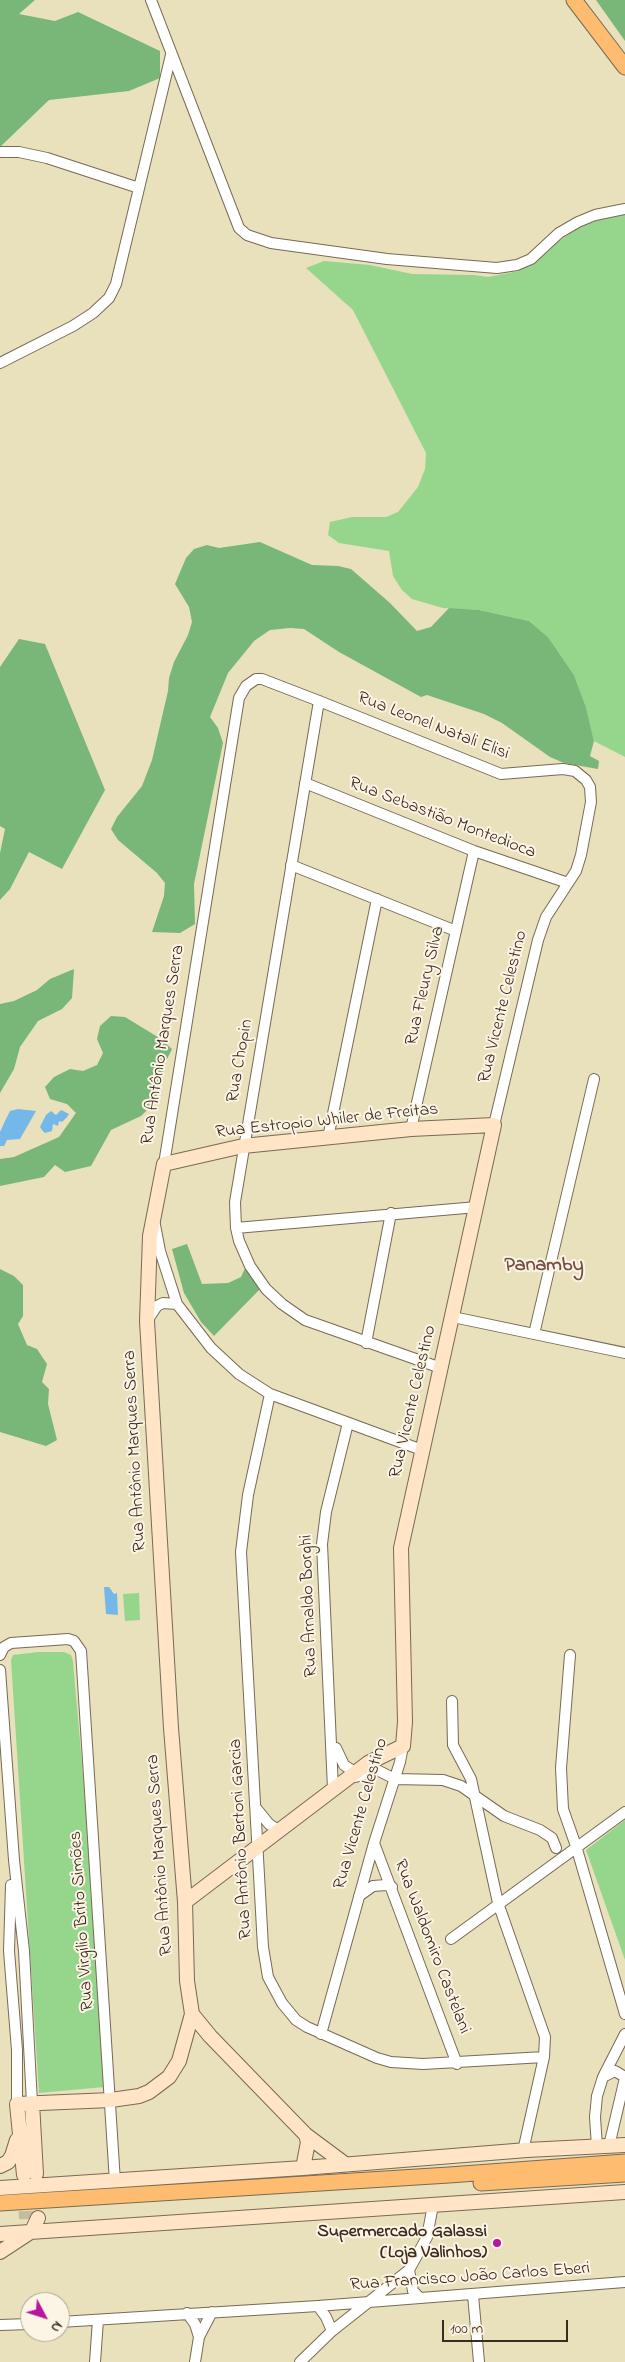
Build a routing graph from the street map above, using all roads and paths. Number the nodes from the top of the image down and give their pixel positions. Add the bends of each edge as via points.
1 (151, 0) edge
2 (574, 0) edge
3 (171, 55) junction
4 (625, 67) edge
5 (0, 152) edge
6 (139, 188) junction
7 (625, 209) edge
8 (0, 363) edge
9 (262, 679) joint
10 (319, 701) junction
11 (305, 783) junction
12 (590, 787) joint
13 (474, 851) junction
14 (291, 865) junction
15 (568, 883) junction
16 (377, 899) junction
17 (456, 930) junction
18 (594, 1079) dead end
19 (494, 1125) junction
20 (411, 1128) junction
21 (328, 1138) junction
22 (243, 1146) junction
23 (164, 1164) junction
24 (477, 1206) junction
25 (391, 1213) junction
26 (154, 1216) junction
27 (236, 1228) junction
28 (177, 1304) junction
29 (452, 1317) junction
30 (147, 1321) junction
31 (534, 1334) junction
32 (366, 1343) junction
33 (625, 1353) edge
34 (440, 1368) junction
35 (270, 1394) junction
36 (348, 1423) junction
37 (422, 1450) junction
38 (0, 1655) edge
39 (570, 1655) dead end
40 (0, 1670) edge
41 (452, 1701) dead end
42 (332, 1730) junction
43 (403, 1746) junction
44 (353, 1776) junction
45 (395, 1779) junction
46 (334, 1789) junction
47 (474, 1797) junction
48 (256, 1808) junction
49 (625, 1812) edge
50 (283, 1828) junction
51 (374, 1843) junction
52 (576, 1846) junction
53 (259, 1847) junction
54 (556, 1848) dead end
55 (14, 1860) junction
56 (392, 1888) junction
57 (359, 1896) junction
58 (185, 1902) junction
59 (498, 1903) junction
60 (451, 1940) dead end
61 (622, 1992) edge
62 (192, 2014) junction
63 (625, 2014) edge
64 (321, 2034) junction
65 (625, 2034) edge
66 (211, 2038) junction
67 (28, 2043) junction
68 (182, 2056) junction
69 (544, 2058) junction
70 (16, 2061) junction
71 (457, 2064) junction
72 (603, 2077) junction
73 (625, 2077) edge
74 (111, 2100) junction
75 (32, 2103) junction
76 (18, 2110) junction
77 (595, 2117) junction
78 (613, 2128) junction
79 (306, 2135) junction
80 (625, 2145) edge
81 (603, 2146) junction
82 (523, 2150) junction
83 (625, 2162) edge
84 (345, 2164) junction
85 (0, 2166) edge
86 (303, 2168) junction
87 (625, 2174) edge
88 (115, 2182) junction
89 (0, 2188) edge
90 (625, 2192) edge
91 (0, 2203) edge
92 (433, 2205) junction
93 (0, 2213) edge
94 (29, 2227) junction
95 (0, 2234) edge
96 (0, 2252) edge
97 (409, 2270) junction
98 (625, 2282) edge
99 (473, 2295) junction
100 (420, 2298) junction
101 (367, 2302) junction
102 (318, 2306) junction
103 (212, 2312) junction
104 (187, 2314) junction
105 (98, 2320) junction
106 (70, 2321) edge
107 (20, 2324) edge
108 (0, 2325) edge
109 (332, 2331) junction
110 (199, 2337) junction
111 (95, 2362) edge
112 (195, 2362) edge
113 (300, 2362) edge
114 (478, 2362) edge

1 - 3 street
2 - 4 main road
3 - 6 street
3 - 7 street via 239,228 256,239 387,259 497,268 531,259 578,222
5 - 6 street via 47,158
6 - 8 street via 116,284 109,298 93,314 73,326
9 - 10 street, Rua Leonel Natali Elisi
9 - 23 street, Rua Antônio Marques Serra via 251,681 239,698
10 - 11 street, Rua Chopin
10 - 12 street, Rua Leonel Natali Elisi via 501,774 563,769 575,771
11 - 13 street, Rua Sebastião Montedioca
11 - 14 street, Rua Chopin
12 - 15 street, Rua Vicente Celestino via 591,802 581,854
13 - 15 street, Rua Sebastião Montedioca
13 - 17 street, Rua Fleury Silva
14 - 16 street
14 - 22 street, Rua Chopin
15 - 19 street, Rua Vicente Celestino via 546,917 538,940
16 - 17 street
16 - 21 street
17 - 20 street, Rua Fleury Silva
18 - 31 street
19 - 20 street, Rua Estropio Whiler de Freitas
19 - 24 street, Rua Vicente Celestino
20 - 21 street, Rua Estropio Whiler de Freitas
21 - 22 street, Rua Estropio Whiler de Freitas
22 - 23 street, Rua Estropio Whiler de Freitas
22 - 27 street, Rua Chopin via 234,1202
23 - 26 street, Rua Antônio Marques Serra
24 - 25 street
24 - 29 street, Rua Vicente Celestino
25 - 27 street
25 - 32 street
26 - 28 street via 160,1251
26 - 30 street, Rua Antônio Marques Serra via 148,1256
27 - 32 street, Rua Chopin via 250,1266 282,1304 305,1320
28 - 30 street via 162,1303
28 - 35 street via 222,1360
29 - 31 street
29 - 34 street, Rua Vicente Celestino
30 - 58 street, Rua Antônio Marques Serra via 171,1728
31 - 33 street
32 - 34 street, Rua Chopin
34 - 37 street, Rua Vicente Celestino
35 - 36 street
35 - 48 street, Rua Antônio Bertoni Garcia via 248,1494 241,1552
36 - 37 street
36 - 42 street, Rua Arnaldo Borghi via 326,1512 322,1544
37 - 43 street, Rua Vicente Celestino via 401,1548
38 - 74 street, Rua Virgílio Brito Simões via 11,1642 68,1639 78,1645 83,1657
39 - 52 street via 561,1789 563,1809
40 - 55 street
41 - 47 street via 453,1745 467,1769
42 - 44 street, Rua Arnaldo Borghi via 339,1759
42 - 46 street, Rua Arnaldo Borghi
43 - 44 street via 374,1759
43 - 45 street, Rua Vicente Celestino
44 - 45 street via 377,1770
44 - 46 street
45 - 47 street via 443,1780 461,1786
45 - 51 street, Rua Vicente Celestino
46 - 50 street
47 - 54 street via 504,1816 540,1830 552,1838
47 - 59 street
48 - 50 street via 269,1824
48 - 53 street, Rua Antônio Bertoni Garcia
49 - 52 street
50 - 53 street
51 - 56 street, Rua Waldomiro Castelani
51 - 57 street, Rua Vicente Celestino
52 - 59 street
52 - 61 street
53 - 58 street
53 - 64 street, Rua Antônio Bertoni Garcia via 263,1947 268,1978 296,2020
55 - 67 street via 24,1951
55 - 70 street via 9,1951
56 - 57 street via 373,1886
56 - 71 street, Rua Waldomiro Castelani
57 - 64 street, Rua Vicente Celestino
58 - 62 street, Rua Antônio Marques Serra via 187,1981
59 - 60 street
59 - 69 street via 545,2036
61 - 63 street
62 - 66 street
62 - 68 street, Rua Antônio Marques Serra
64 - 71 street, Rua Antônio Bertoni Garcia via 391,2062
65 - 72 street
66 - 68 street via 197,2040
66 - 79 street
67 - 70 street
67 - 75 street
68 - 74 street, Rua Antônio Marques Serra via 168,2077 149,2092
69 - 71 street, Rua Antônio Bertoni Garcia
69 - 82 street
70 - 76 street
72 - 73 street via 615,2071
72 - 77 street
73 - 78 street
74 - 75 street, Rua Antônio Marques Serra
74 - 88 street, Rua Virgílio Brito Simões
75 - 76 street, Rua Antônio Marques Serra
75 - 76 street via 30,2174
76 - 85 street via 16,2150 8,2162
77 - 78 street via 601,2128
77 - 81 street
78 - 81 street
79 - 84 street
79 - 86 street via 308,2148
80 - 81 street
81 - 82 street
82 - 84 street
83 - 91 main road
84 - 86 street
86 - 88 street
87 - 93 main road
88 - 89 street
90 - 92 street
92 - 94 street
92 - 97 street via 427,2237
94 - 95 street
94 - 96 street
97 - 100 street via 413,2291
97 - 101 street
98 - 99 street, Rua Francisco João Carlos Eberi
99 - 100 street, Rua Francisco João Carlos Eberi
99 - 114 street
100 - 101 street, Rua Francisco João Carlos Eberi
101 - 102 street, Rua Francisco João Carlos Eberi
101 - 109 street
102 - 103 street, Rua Francisco João Carlos Eberi
102 - 109 street
103 - 104 street, Rua Francisco João Carlos Eberi
103 - 110 street
104 - 105 street, Rua Francisco João Carlos Eberi
104 - 110 street
105 - 106 street, Rua Francisco João Carlos Eberi
105 - 111 street
107 - 108 street
109 - 113 street
110 - 112 street

